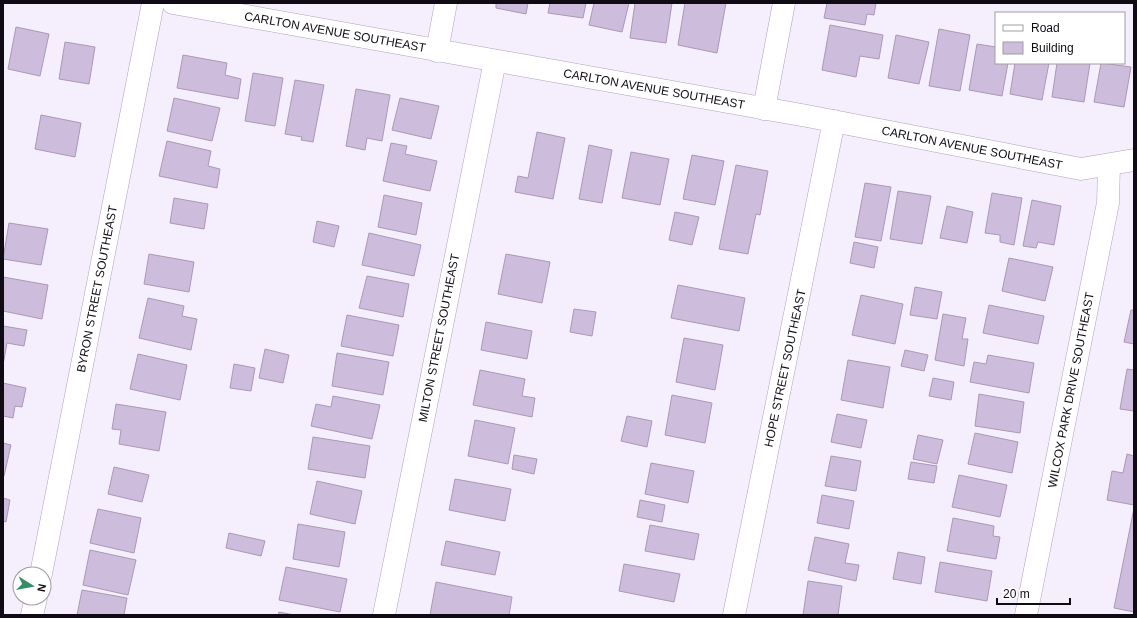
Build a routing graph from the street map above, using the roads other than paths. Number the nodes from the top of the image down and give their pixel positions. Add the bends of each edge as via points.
1 (153, 3) edge
2 (173, 3) edge
3 (446, 3) edge
4 (784, 3) edge
5 (265, 11) edge
6 (437, 51) junction
7 (494, 61) junction
8 (764, 109) junction
9 (834, 121) junction
10 (1134, 160) edge
11 (1109, 165) junction
12 (42, 566) edge
13 (384, 615) edge
14 (734, 615) edge
15 (1026, 615) edge

1 - 12 street, BYRON STREET SOUTHEAST
2 - 5 street, CARLTON AVENUE SOUTHEAST
3 - 6 street
4 - 8 street
5 - 6 street, CARLTON AVENUE SOUTHEAST
6 - 7 street, CARLTON AVENUE SOUTHEAST
7 - 8 street, CARLTON AVENUE SOUTHEAST
7 - 13 street, MILTON STREET SOUTHEAST
8 - 9 street, CARLTON AVENUE SOUTHEAST
9 - 11 street, CARLTON AVENUE SOUTHEAST via 1081,169
9 - 14 street, HOPE STREET SOUTHEAST
10 - 11 street, CARLTON AVENUE SOUTHEAST
11 - 15 street, WILCOX PARK DRIVE SOUTHEAST via 1108,203

